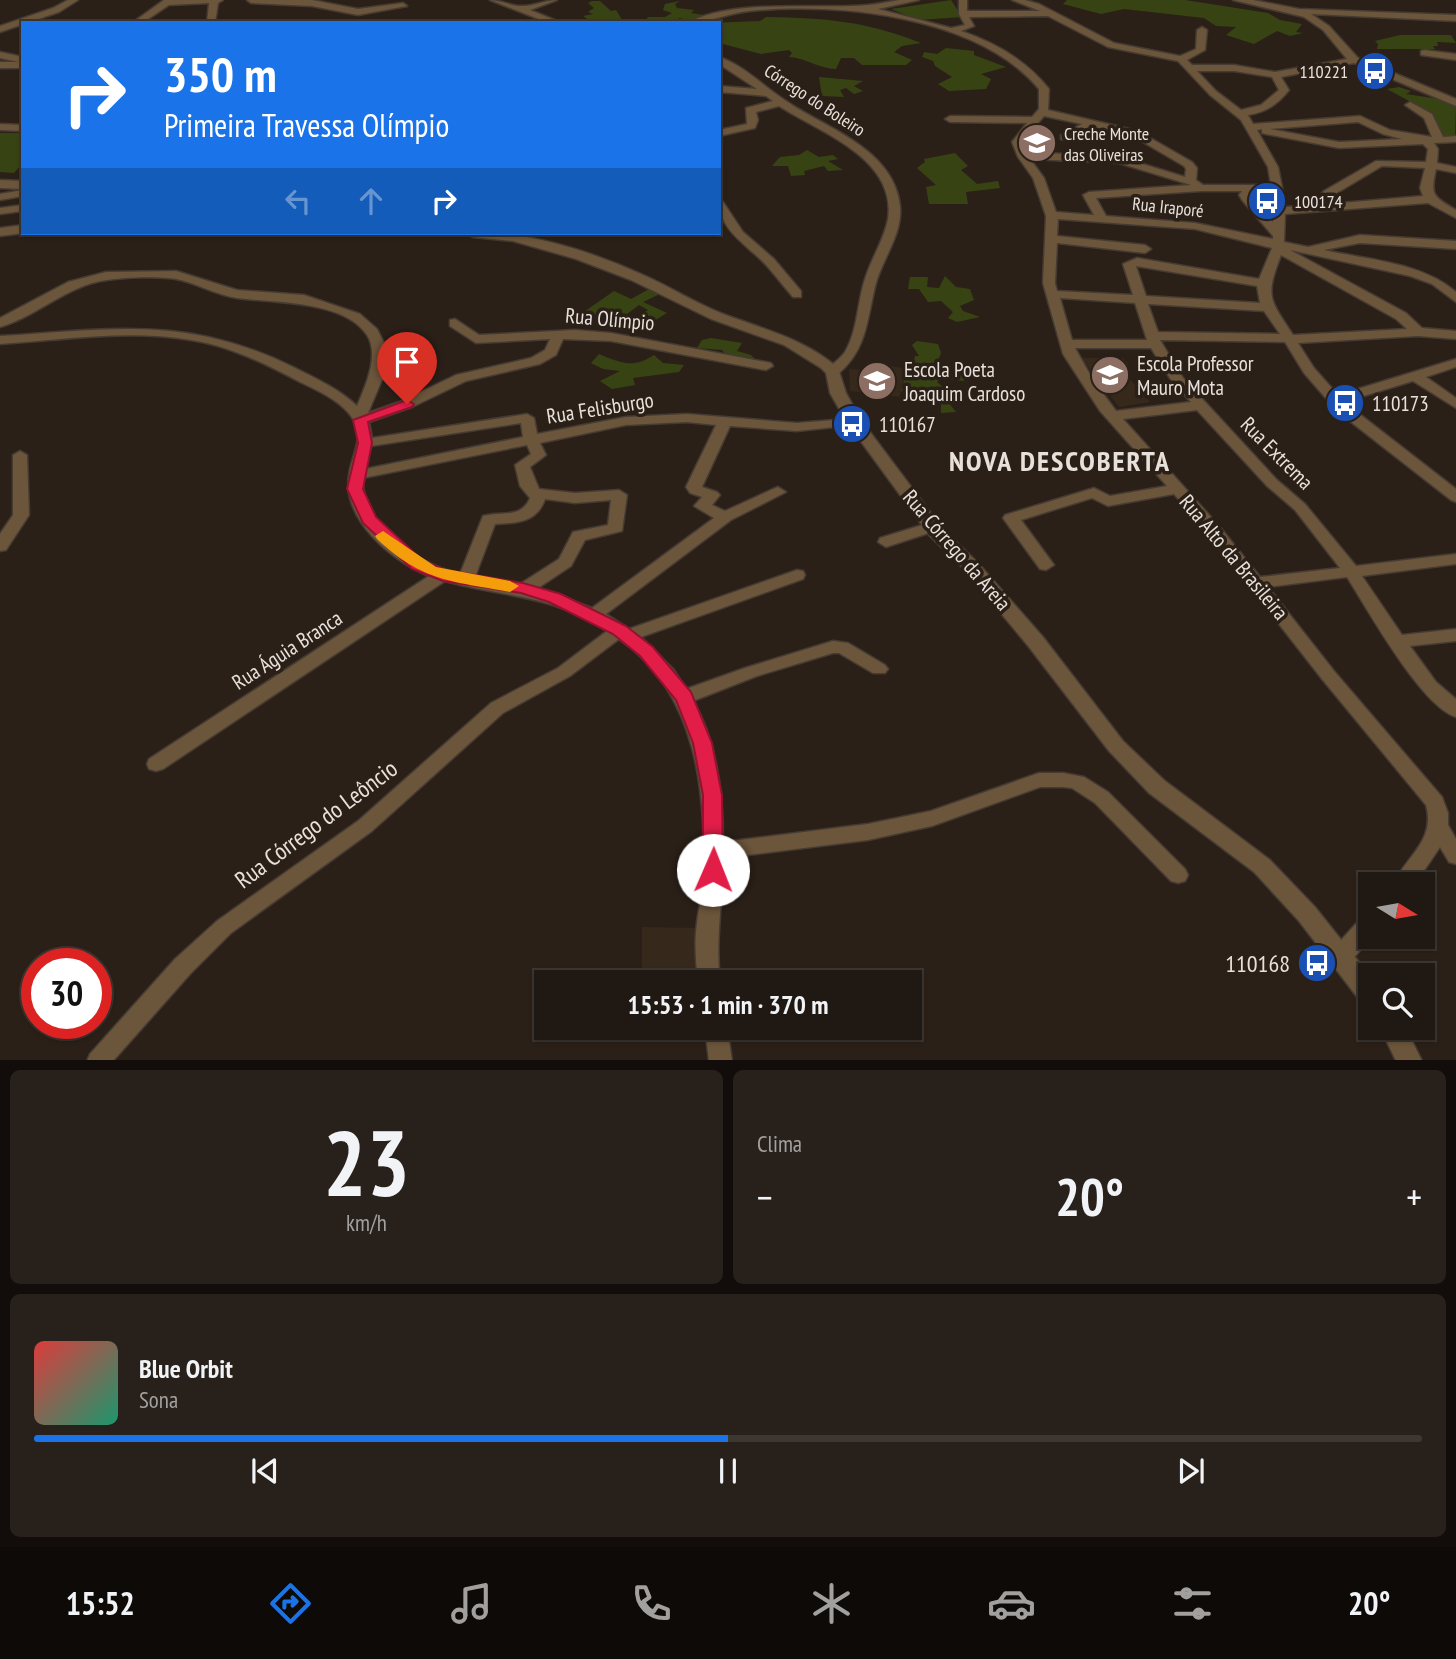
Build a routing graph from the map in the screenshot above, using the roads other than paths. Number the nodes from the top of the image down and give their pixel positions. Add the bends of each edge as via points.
1 (74, 0) edge
2 (217, 0) edge
3 (251, 0) edge
4 (494, 0) edge
5 (553, 0) edge
6 (915, 0) edge
7 (963, 0) edge
8 (1016, 0) edge
9 (1237, 0) edge
10 (168, 1) edge
11 (1269, 3) edge
12 (403, 6) dead end
13 (863, 8) junction
14 (521, 10) junction
15 (1292, 11) junction
16 (963, 14) junction
17 (1051, 16) junction
18 (1456, 18) edge
19 (26, 21) edge
20 (139, 21) edge
21 (212, 21) edge
22 (552, 21) edge
23 (696, 21) edge
24 (21, 23) edge
25 (0, 30) edge
26 (1202, 30) dead end
27 (949, 31) junction
28 (1424, 53) dead end
29 (0, 55) edge
30 (1456, 57) edge
31 (1181, 58) junction
32 (1355, 60) junction
33 (21, 61) edge
34 (721, 61) edge
35 (21, 62) edge
36 (0, 65) edge
37 (1193, 68) junction
38 (1275, 75) junction
39 (721, 89) edge
40 (740, 91) junction
41 (769, 93) junction
42 (722, 101) dead end
43 (781, 102) junction
44 (1456, 103) edge
45 (1410, 105) dead end
46 (1240, 113) junction
47 (1039, 116) junction
48 (950, 119) dead end
49 (1094, 122) junction
50 (0, 127) edge
51 (21, 128) edge
52 (1254, 128) junction
53 (721, 133) edge
54 (1065, 137) dead end
55 (1456, 139) edge
56 (1433, 143) junction
57 (1022, 155) junction
58 (1431, 165) junction
59 (1456, 170) edge
60 (1190, 181) junction
61 (0, 184) edge
62 (21, 186) edge
63 (21, 186) edge
64 (1277, 188) junction
65 (1210, 189) junction
66 (1249, 190) junction
67 (0, 197) edge
68 (1430, 199) junction
69 (1338, 206) junction
70 (21, 208) edge
71 (0, 211) edge
72 (722, 211) edge
73 (1280, 211) junction
74 (1052, 215) junction
75 (1456, 215) edge
76 (1102, 218) junction
77 (21, 229) edge
78 (0, 232) edge
79 (486, 235) edge
80 (1052, 239) junction
81 (1279, 243) junction
82 (1456, 245) edge
83 (1145, 249) dead end
84 (1306, 250) junction
85 (1264, 283) junction
86 (797, 294) dead end
87 (1052, 294) junction
88 (1456, 298) edge
89 (1140, 300) junction
90 (1269, 307) junction
91 (0, 323) edge
92 (455, 323) dead end
93 (1418, 332) junction
94 (558, 335) junction
95 (1456, 335) edge
96 (1287, 337) junction
97 (1153, 340) junction
98 (0, 341) edge
99 (1067, 344) junction
100 (1456, 363) edge
101 (766, 366) dead end
102 (833, 371) junction
103 (1414, 375) junction
104 (1336, 400) junction
105 (1456, 404) edge
106 (1201, 405) junction
107 (1113, 416) junction
108 (360, 418) junction
109 (725, 421) junction
110 (854, 421) junction
111 (531, 440) junction
112 (365, 443) junction
113 (20, 455) dead end
114 (356, 475) junction
115 (1178, 489) junction
116 (778, 492) dead end
117 (536, 494) junction
118 (1456, 497) edge
119 (725, 517) junction
120 (932, 527) junction
121 (886, 542) dead end
122 (0, 547) edge
123 (1456, 559) edge
124 (1046, 565) dead end
125 (1351, 571) junction
126 (443, 575) junction
127 (797, 575) dead end
128 (466, 580) junction
129 (1257, 583) junction
130 (525, 589) junction
131 (593, 616) junction
132 (623, 633) junction
133 (1456, 635) edge
134 (1396, 642) junction
135 (879, 669) dead end
136 (684, 697) junction
137 (1456, 710) edge
138 (156, 764) dead end
139 (1438, 826) junction
140 (713, 850) junction
141 (1456, 856) edge
142 (1412, 872) edge
143 (1178, 875) dead end
144 (1358, 936) edge
145 (1341, 956) junction
146 (709, 970) edge
147 (1358, 978) edge
148 (718, 1040) edge
149 (1399, 1040) edge
150 (98, 1060) edge
151 (721, 1060) edge
152 (1410, 1060) edge

1 - 19 street
2 - 10 street
2 - 21 street
3 - 12 street via 312,3 358,12
4 - 14 street
5 - 14 street
6 - 13 street
7 - 16 street
8 - 17 street
9 - 11 street
10 - 20 street
11 - 15 street
13 - 23 street via 759,7
13 - 27 street
14 - 22 street
15 - 18 street
15 - 32 street via 1325,27
16 - 17 street
16 - 27 street via 970,26
17 - 31 street via 1111,45
24 - 25 street
26 - 31 street via 1200,50
27 - 47 street via 999,50 1038,79 1046,93
28 - 30 street
29 - 33 street
31 - 37 street
32 - 38 street
32 - 44 street
34 - 41 street, Córrego do Boleiro
35 - 36 street
37 - 38 street
37 - 46 street via 1213,93
38 - 46 street via 1284,90 1272,105
39 - 40 street
40 - 41 street
40 - 42 street
41 - 43 street, Córrego do Boleiro
43 - 53 street via 750,110 751,126
43 - 102 street, Córrego do Boleiro via 862,151 880,171 894,207 891,231 870,281 855,346 844,364
45 - 56 street via 1428,116
46 - 52 street
47 - 48 street
47 - 49 street
47 - 57 street via 1018,138
49 - 54 street
49 - 60 street via 1134,133 1183,160 1192,168
50 - 51 street
52 - 56 street via 1339,145
52 - 56 street via 1360,119 1387,132
52 - 64 street via 1273,167
55 - 56 street
56 - 58 street
57 - 60 street via 1120,160
57 - 74 street, Rua Alto da Brasileira via 1038,178
58 - 59 street
58 - 68 street via 1426,188
58 - 69 street via 1380,163 1328,193
60 - 65 street
61 - 62 street
63 - 67 street
64 - 66 street
64 - 73 street
65 - 66 street
65 - 76 street via 1090,195
66 - 81 street via 1245,195
68 - 69 street
68 - 75 street
69 - 73 street
70 - 71 street
72 - 86 street
73 - 81 street
74 - 76 street, Rua Iraporé
74 - 80 street, Rua Alto da Brasileira
76 - 81 street, Rua Iraporé via 1195,226
77 - 78 street
79 - 102 street via 536,242 619,270 716,316 789,342
80 - 83 street
80 - 87 street, Rua Alto da Brasileira
81 - 84 street
81 - 85 street
81 - 93 street via 1401,316
82 - 84 street via 1360,239
84 - 88 street via 1413,273 1436,281
85 - 89 street, Rua Extrema via 1130,261
85 - 90 street
87 - 89 street
87 - 99 street, Rua Alto da Brasileira
89 - 90 street
89 - 97 street, Rua Extrema
90 - 96 street
91 - 108 street via 72,285 106,276 176,275 236,294 304,299 355,317 372,332 377,343 377,375
92 - 94 street, Rua Olímpio via 476,339
93 - 95 street
93 - 96 street via 1335,339
94 - 101 street, Rua Olímpio via 637,341
94 - 108 street via 551,352 535,361 461,378 407,404
96 - 97 street
96 - 104 street
97 - 99 street
97 - 106 street, Rua Extrema via 1178,380
98 - 108 street via 102,333 191,336 286,369 332,394
99 - 107 street, Rua Alto da Brasileira
100 - 103 street
102 - 110 street, Rua Córrego da Areia via 838,393
103 - 104 street
103 - 105 street
104 - 118 street
106 - 107 street
106 - 125 street, Rua Extrema via 1300,507
107 - 115 street, Rua Alto da Brasileira
108 - 112 street
109 - 110 street, Rua Felisburgo via 797,427
109 - 111 street, Rua Felisburgo via 626,421
109 - 119 street via 694,487 712,495 702,506 706,510
110 - 120 street, Rua Córrego da Areia
111 - 112 street via 527,418
111 - 114 street, Rua Felisburgo
111 - 117 street via 539,454 523,465 528,486
112 - 114 street
113 - 122 street via 22,515
114 - 126 street via 358,502 383,536 418,565
115 - 124 street via 1108,500 1094,493 1011,518
115 - 129 street, Rua Alto da Brasileira
116 - 119 street
117 - 128 street via 536,504 522,518 489,519
117 - 130 street via 575,498 619,495 617,528 579,536 565,562
119 - 131 street
120 - 121 street
120 - 145 street, Rua Córrego da Areia via 1036,642 1115,746 1157,788 1262,866
123 - 125 street
125 - 129 street
125 - 134 street, Rua Extrema
126 - 128 street
126 - 138 street, Rua Águia Branca
127 - 132 street, Rua Córrego do Leôncio
128 - 130 street
129 - 139 street, Rua Alto da Brasileira via 1426,790 1440,813
130 - 131 street
131 - 132 street
132 - 136 street via 647,652
132 - 150 street, Rua Córrego do Leôncio via 497,708 365,826 224,927
133 - 134 street
134 - 137 street, Rua Extrema via 1430,686
135 - 136 street via 842,647 833,647
136 - 140 street via 708,760
139 - 141 street, Rua Alto da Brasileira
139 - 142 street via 1433,843
140 - 143 street via 894,827 1051,780 1090,788
140 - 146 street
144 - 145 street
145 - 147 street, Rua Córrego da Areia
148 - 151 street
149 - 152 street

